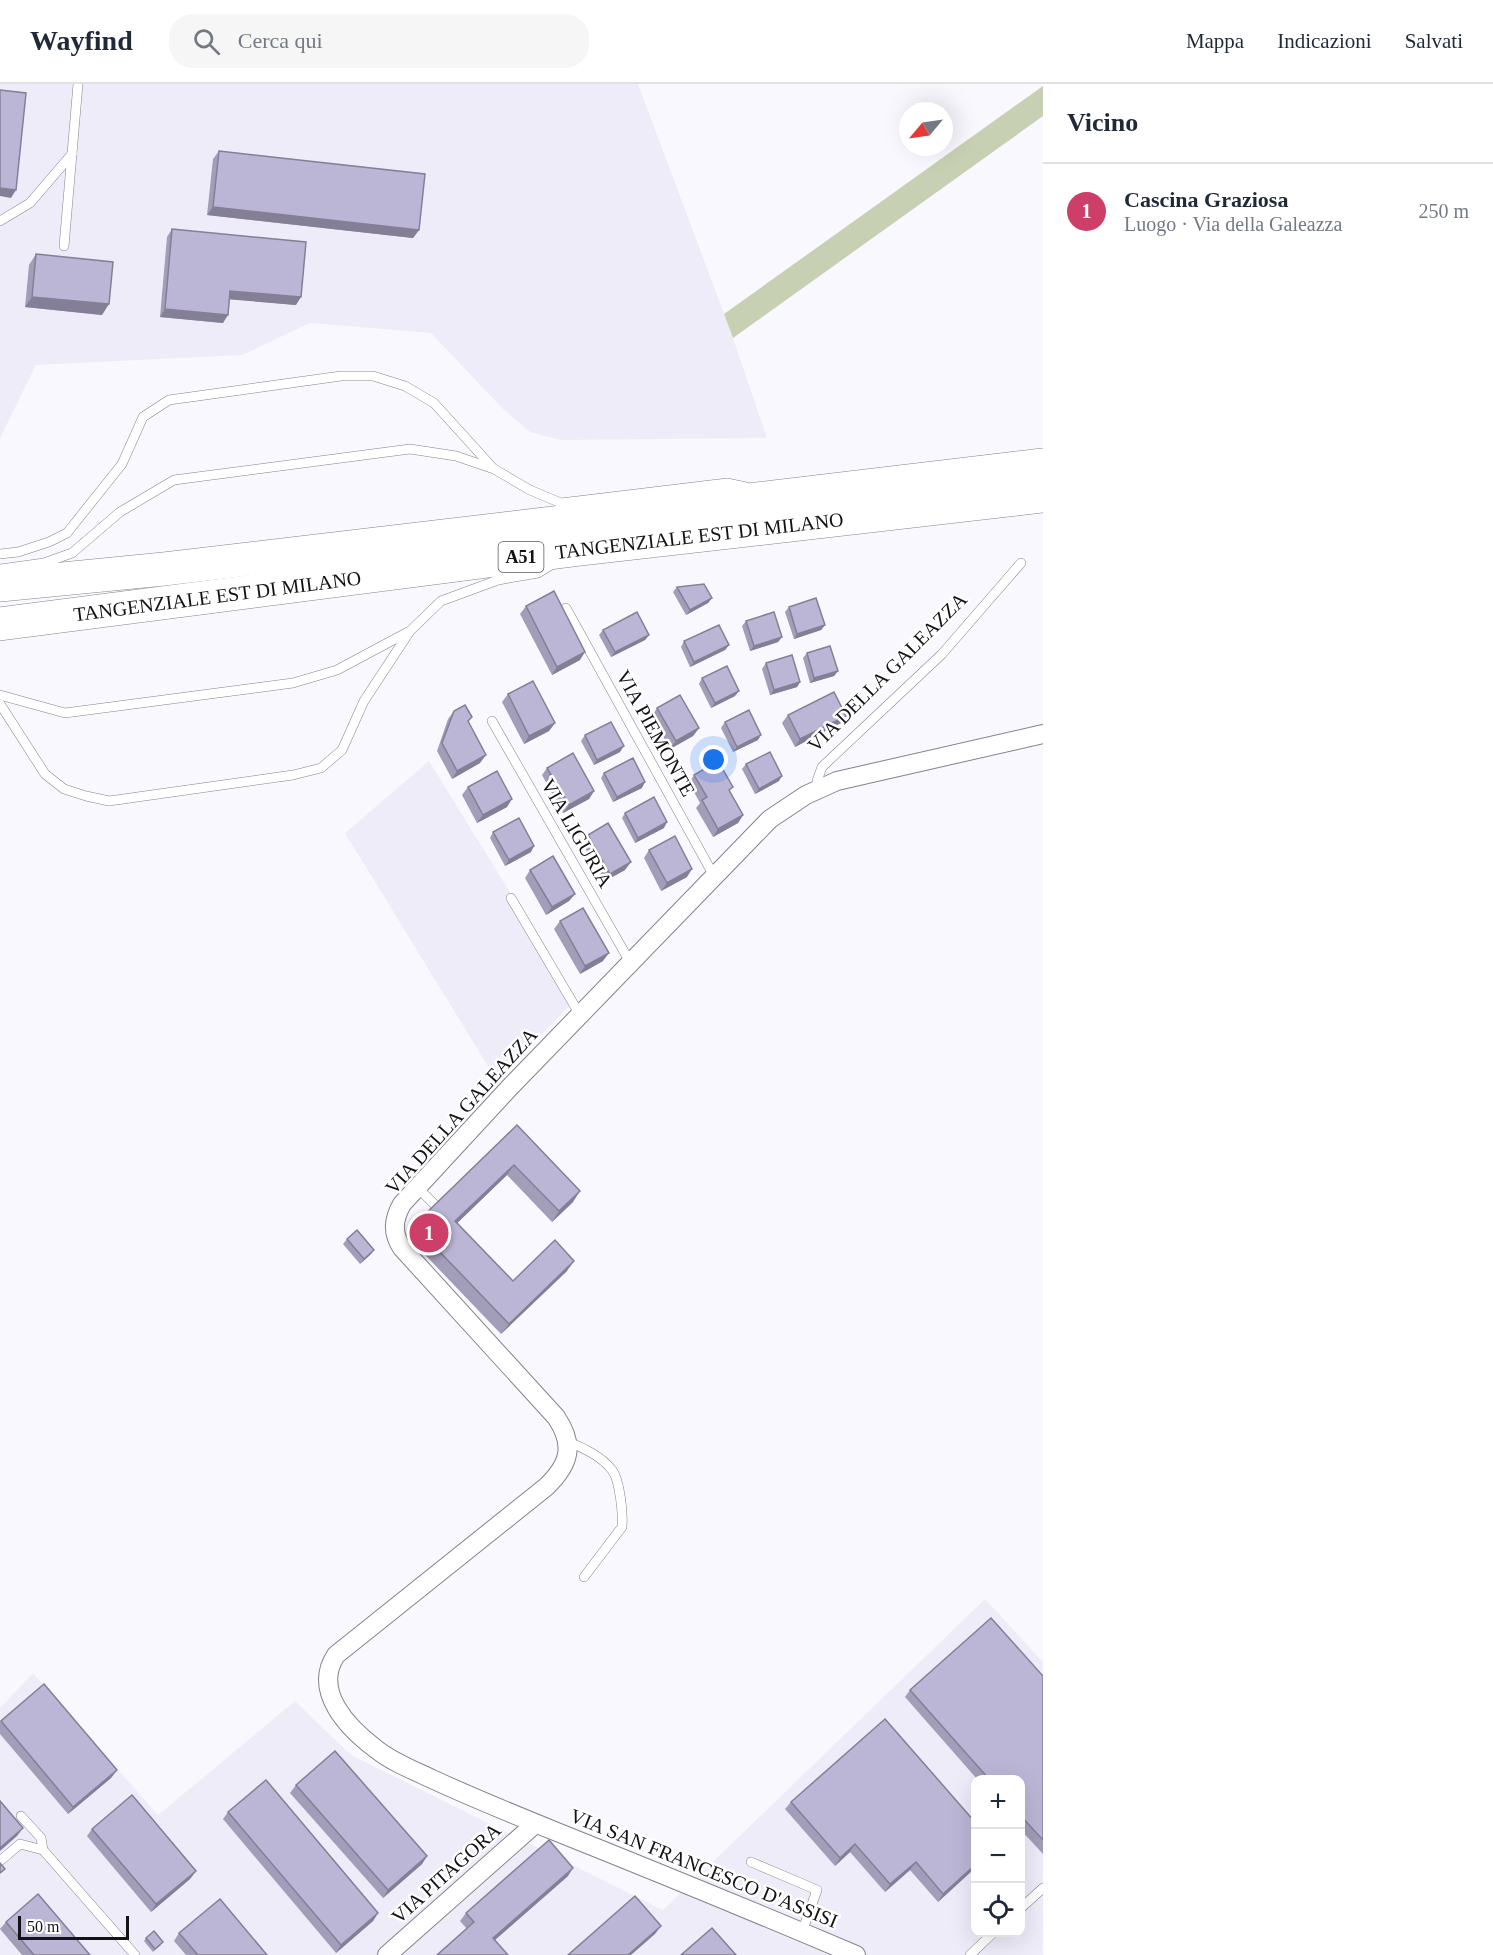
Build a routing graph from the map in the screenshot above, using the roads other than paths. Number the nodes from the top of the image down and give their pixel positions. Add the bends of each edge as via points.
1 (78, 86) edge
2 (72, 154) junction
3 (0, 221) edge
4 (64, 246) dead end
5 (1043, 465) edge
6 (494, 469) junction
7 (786, 495) junction
8 (1043, 496) edge
9 (573, 550) junction
10 (0, 554) edge
11 (1021, 563) dead end
12 (0, 569) edge
13 (0, 585) edge
14 (566, 608) edge
15 (0, 624) edge
16 (410, 631) junction
17 (0, 695) edge
18 (0, 704) edge
19 (492, 721) dead end
20 (1043, 735) edge
21 (820, 788) junction
22 (714, 876) junction
23 (511, 898) dead end
24 (630, 962) junction
25 (580, 1015) junction
26 (417, 1187) junction
27 (436, 1206) edge
28 (568, 1442) junction
29 (584, 1578) dead end
30 (21, 1816) dead end
31 (535, 1824) junction
32 (44, 1850) junction
33 (0, 1862) edge
34 (751, 1862) dead end
35 (1043, 1888) edge
36 (1025, 1904) edge
37 (802, 1932) junction
38 (989, 1937) edge
39 (135, 1955) edge
40 (387, 1955) edge
41 (856, 1955) edge
42 (970, 1955) edge

1 - 2 lane
2 - 3 lane via 30,203
2 - 4 lane
5 - 7 highway, TANGENZIALE EST DI MILANO / A51
6 - 7 lane via 561,503 727,483
6 - 10 lane via 434,402 405,386 373,376 341,376 170,400 142,417 122,464 67,533 18,552
6 - 12 lane via 456,456 410,448 174,480 120,512 72,553 44,563
7 - 13 highway, TANGENZIALE EST DI MILANO / A51
8 - 9 highway, TANGENZIALE EST DI MILANO / A51
9 - 15 highway, TANGENZIALE EST DI MILANO / A51
9 - 16 lane via 538,573 498,580 441,601
11 - 21 lane, VIA DELLA GALEAZZA via 942,654 822,767 817,781
14 - 22 lane, VIA PIEMONTE
16 - 17 lane via 337,670 293,684 65,713
16 - 18 lane via 364,701 342,750 321,768 293,775 109,801 86,796 64,789 45,774
19 - 24 lane, VIA LIGURIA
20 - 21 street, VIA DELLA GALEAZZA via 863,774
21 - 22 street, VIA DELLA GALEAZZA via 770,819
22 - 24 street, VIA DELLA GALEAZZA
23 - 25 lane
24 - 25 street, VIA DELLA GALEAZZA
25 - 26 street, VIA DELLA GALEAZZA
26 - 27 lane
26 - 28 street, VIA DELLA GALEAZZA via 397,1214 394,1229 400,1244 556,1417
28 - 29 lane via 581,1446 612,1470 623,1517 622,1527
28 - 31 street via 565,1463 551,1482 340,1651 330,1666 327,1681 339,1710 379,1751 455,1790
30 - 32 lane via 41,1838
31 - 37 street, VIA SAN FRANCESCO D'ASSISI
31 - 40 street, VIA PITAGORA
32 - 33 lane via 20,1844
32 - 39 lane
34 - 37 lane via 817,1890
35 - 36 lane
37 - 41 street, VIA SAN FRANCESCO D'ASSISI
38 - 42 lane

